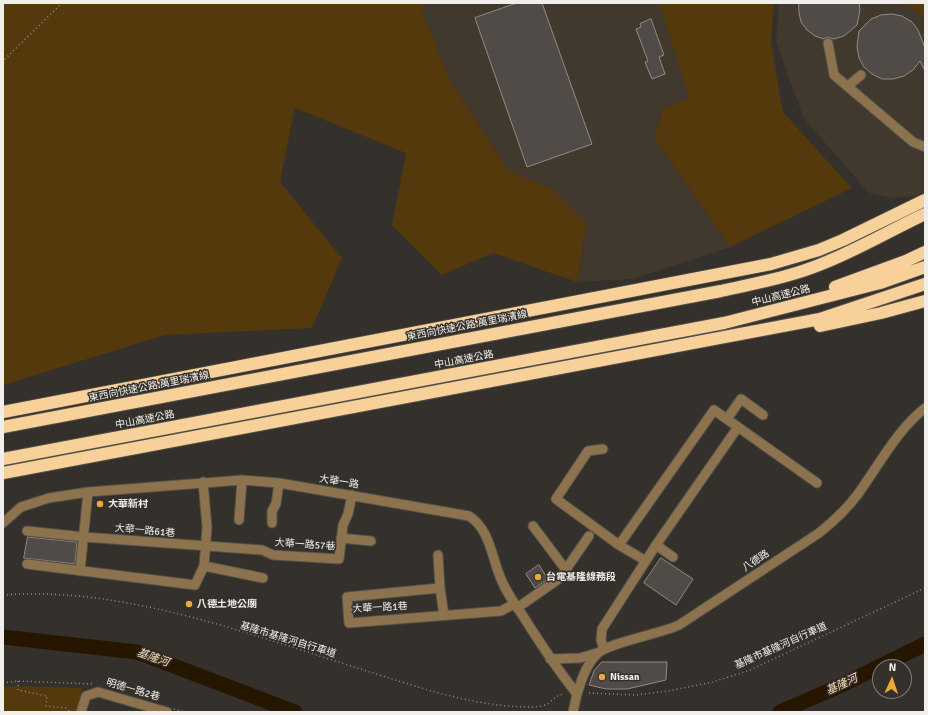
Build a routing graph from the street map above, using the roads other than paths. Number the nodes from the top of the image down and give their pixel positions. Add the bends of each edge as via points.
1 (828, 43) dead end
2 (861, 75) dead end
3 (848, 86) junction
4 (925, 147) edge
5 (925, 200) edge
6 (925, 214) edge
7 (925, 252) edge
8 (925, 267) edge
9 (925, 284) edge
10 (925, 301) edge
11 (724, 323) junction
12 (748, 333) junction
13 (925, 408) edge
14 (3, 412) edge
15 (763, 415) dead end
16 (727, 419) junction
17 (3, 427) edge
18 (738, 427) junction
19 (604, 449) dead end
20 (3, 459) edge
21 (3, 473) edge
22 (242, 480) junction
23 (203, 482) junction
24 (279, 483) junction
25 (817, 483) dead end
26 (88, 492) junction
27 (352, 495) junction
28 (239, 520) dead end
29 (3, 523) edge
30 (272, 523) dead end
31 (533, 526) dead end
32 (27, 531) dead end
33 (588, 536) dead end
34 (84, 537) junction
35 (341, 538) junction
36 (371, 541) dead end
37 (620, 545) junction
38 (656, 545) junction
39 (206, 547) junction
40 (438, 555) dead end
41 (673, 557) dead end
42 (646, 561) junction
43 (27, 564) dead end
44 (204, 566) junction
45 (566, 570) junction
46 (80, 571) junction
47 (263, 578) dead end
48 (440, 588) junction
49 (516, 606) junction
50 (444, 615) junction
51 (601, 651) junction
52 (550, 659) junction
53 (577, 694) junction
54 (81, 712) edge
55 (167, 712) edge
56 (573, 712) edge

1 - 3 street via 834,75
2 - 3 street
3 - 4 street via 913,142
5 - 14 highway, 東西向快速公路 萬里瑞濱線 via 843,240 771,264
6 - 17 highway, 東西向快速公路 萬里瑞濱線 via 823,263 781,278
7 - 11 highway via 851,282 765,307
8 - 11 highway, 中山高速公路 via 880,283
9 - 12 highway via 820,319
10 - 12 highway via 882,313 774,335
11 - 20 highway, 中山高速公路
12 - 21 highway
13 - 51 street, 八德路 via 902,433 840,516 819,533 679,625
15 - 16 street via 741,399
16 - 18 street
16 - 37 street via 714,410
18 - 25 street
18 - 38 street
19 - 37 street via 588,451 556,500
22 - 23 street, 大華一路
22 - 24 street, 大華一路
22 - 28 street
23 - 26 street, 大華一路
23 - 39 street
24 - 27 street, 大華一路
24 - 30 street via 276,504 272,511
26 - 29 street, 大華一路 via 35,501 21,507
26 - 34 street
27 - 35 street, 大華一路57巷
27 - 49 street, 大華一路 via 458,513 478,522 488,540 499,576
31 - 45 street
32 - 34 street, 大華一路61巷
33 - 45 street, 大華一路1巷
34 - 39 street, 大華一路61巷
34 - 46 street
35 - 36 street
35 - 39 street, 大華一路57巷 via 339,559 273,555 262,550
37 - 42 street
38 - 41 street
38 - 42 street
39 - 44 street
40 - 48 street
42 - 51 street via 602,629
43 - 46 street
44 - 46 street via 195,585
44 - 47 street
45 - 49 street, 大華一路1巷 via 560,578
48 - 50 street
48 - 50 street, 大華一路1巷 via 347,597 349,623
49 - 50 street, 大華一路1巷 via 501,610
49 - 52 street, 大華一路
51 - 52 street, 八德路 via 580,658
51 - 53 street via 587,669
52 - 53 street, 大華一路
53 - 56 street
54 - 55 street, 明德一路2巷 via 86,696 98,692

